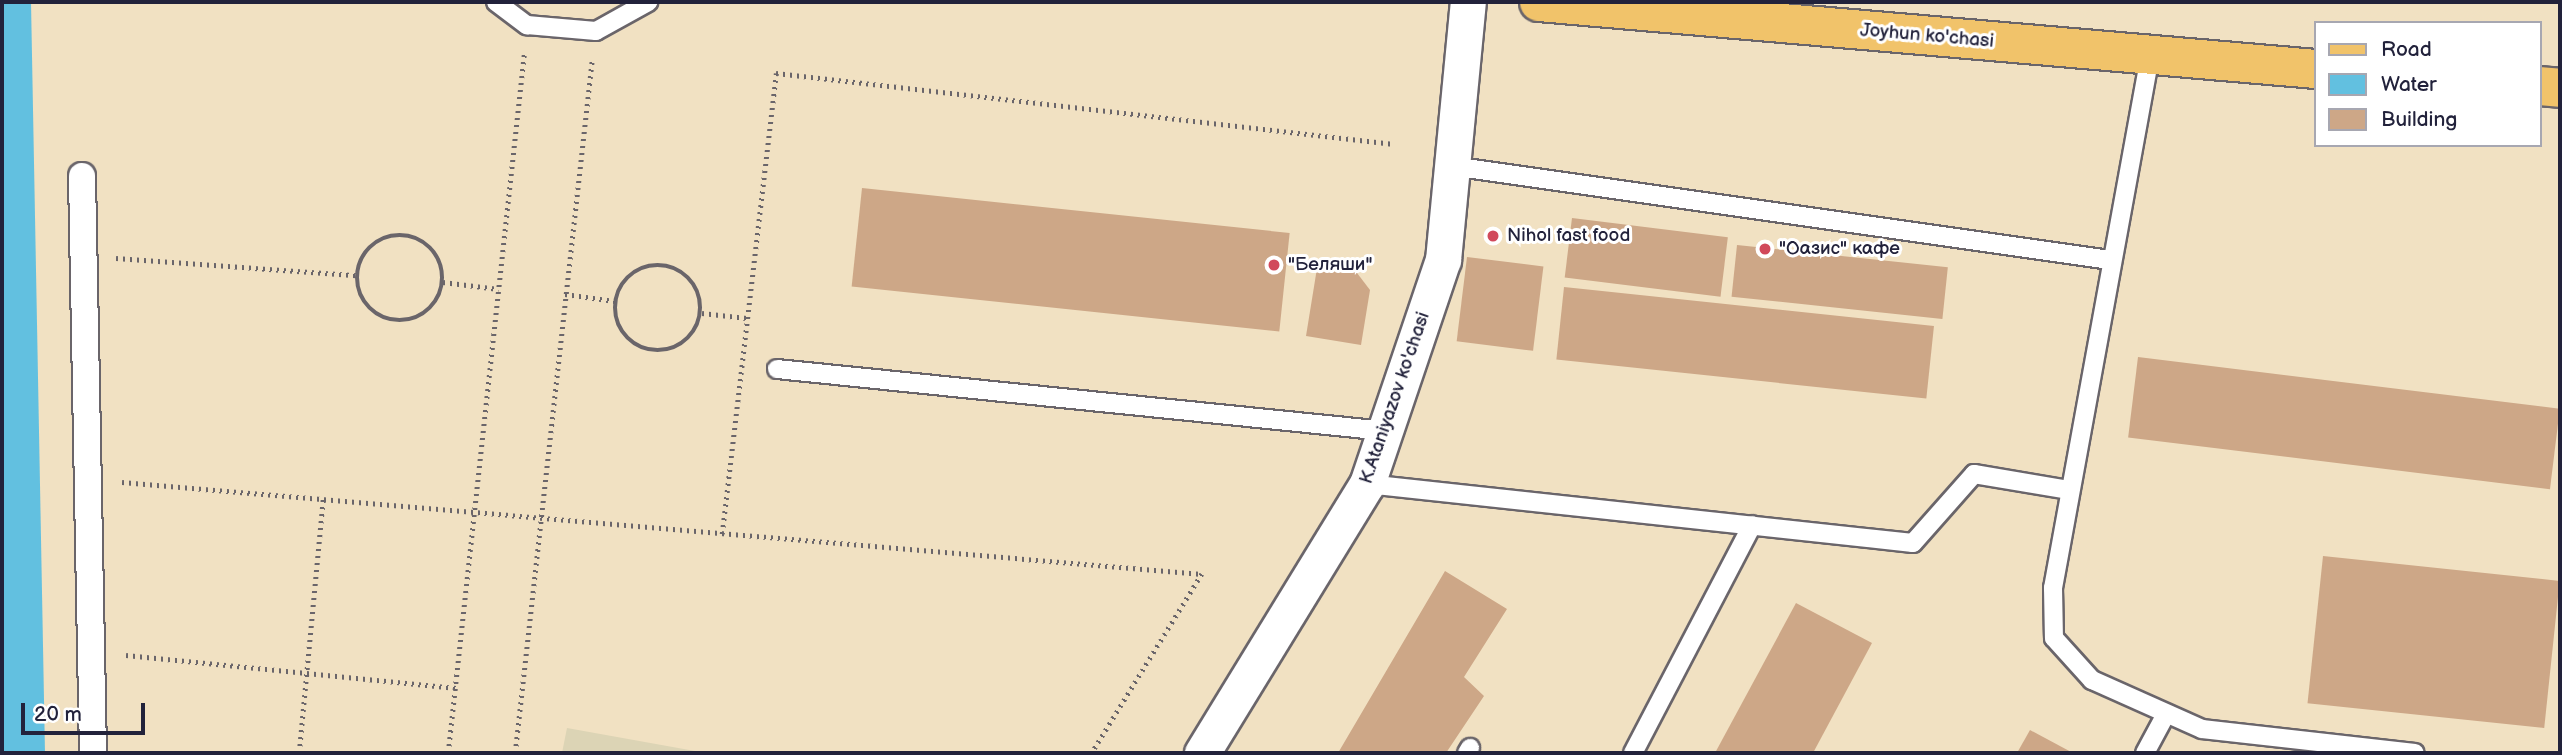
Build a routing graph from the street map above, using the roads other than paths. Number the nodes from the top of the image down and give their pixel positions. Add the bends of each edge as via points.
1 (496, 2) edge
2 (648, 2) edge
3 (1468, 2) edge
4 (1539, 2) edge
5 (2150, 56) junction
6 (2314, 69) edge
7 (2541, 86) edge
8 (2560, 88) edge
9 (1452, 166) junction
10 (82, 176) dead end
11 (2110, 260) junction
12 (777, 369) dead end
13 (1385, 431) junction
14 (1367, 484) junction
15 (2070, 490) junction
16 (1752, 525) junction
17 (2166, 713) junction
18 (93, 753) edge
19 (1202, 753) edge
20 (1633, 753) edge
21 (2145, 753) edge
22 (2415, 753) edge

1 - 2 lane via 527,25 596,31
3 - 9 street, K.Ataniyazov ko'chasi
4 - 5 main road, Joyhun ko'chasi
5 - 6 main road, Joyhun ko'chasi
5 - 11 lane
7 - 8 main road
9 - 11 lane
9 - 13 street, K.Ataniyazov ko'chasi via 1443,260
10 - 18 street
11 - 15 lane
12 - 13 lane
13 - 14 street, K.Ataniyazov ko'chasi
14 - 16 lane
14 - 19 street, K.Ataniyazov ko'chasi
15 - 16 lane via 1974,474 1913,543
15 - 17 lane via 2053,588 2054,638 2092,680
16 - 20 lane
17 - 21 lane
17 - 22 lane via 2202,729

